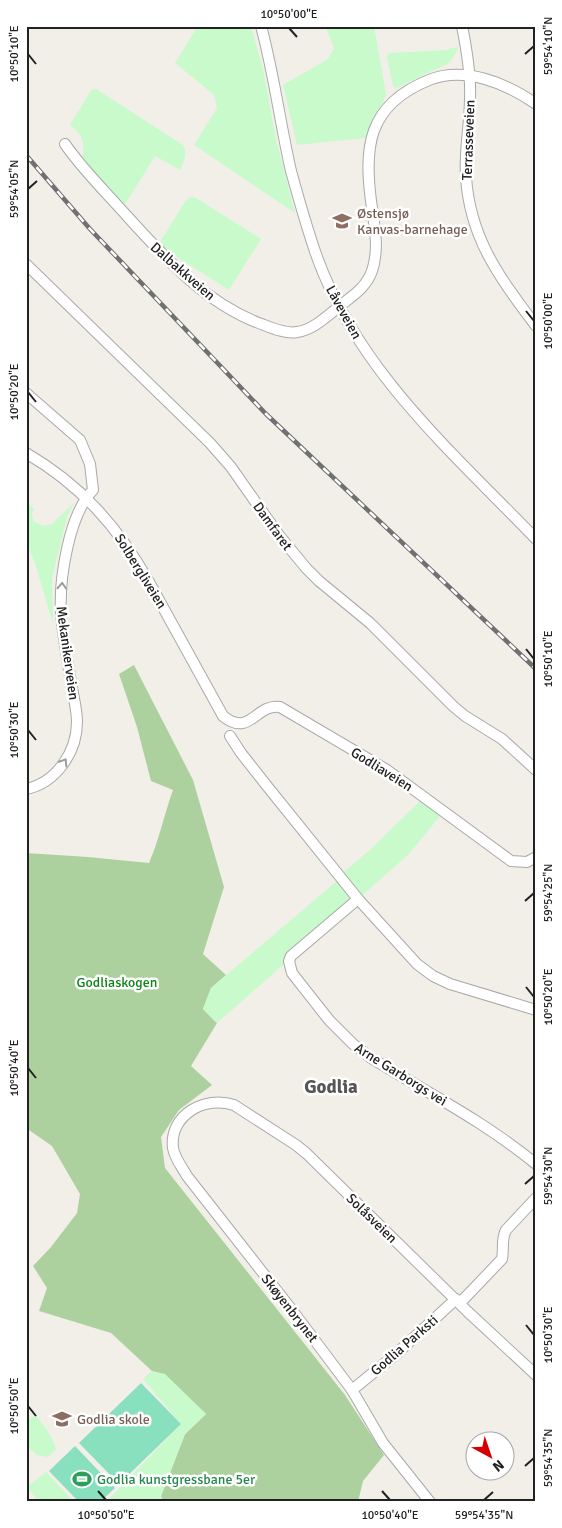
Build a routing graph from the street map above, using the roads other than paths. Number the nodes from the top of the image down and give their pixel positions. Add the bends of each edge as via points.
1 (261, 26) edge
2 (462, 26) edge
3 (468, 76) junction
4 (536, 104) edge
5 (65, 144) dead end
6 (26, 264) edge
7 (339, 306) junction
8 (536, 326) edge
9 (26, 393) edge
10 (26, 453) edge
11 (86, 497) junction
12 (536, 539) edge
13 (223, 716) joint
14 (230, 736) dead end
15 (536, 770) edge
16 (26, 789) edge
17 (536, 858) edge
18 (358, 899) junction
19 (536, 1010) edge
20 (189, 1111) joint
21 (536, 1164) edge
22 (536, 1198) edge
23 (458, 1301) junction
24 (536, 1375) edge
25 (352, 1390) junction
26 (430, 1502) edge

1 - 7 street, Låveveien via 292,171 318,259
2 - 3 street, Terrasseveien
3 - 4 street, Dalbakkveien via 503,85
3 - 7 street, Dalbakkveien via 439,77 420,84 395,100 379,122 373,134 367,168 376,235 372,272 364,286
3 - 8 street, Terrasseveien via 467,195 479,236 494,267
5 - 7 street, Dalbakkveien via 169,262 231,310 272,328 293,332 310,328
6 - 15 street, Damfaret via 210,443 306,568 370,623 453,706 502,739
7 - 12 street, Låveveien via 373,361 412,409
9 - 11 street, Mekanikerveien via 80,440 90,464 93,490
10 - 11 street, Solbergliveien via 58,473
11 - 13 street, Solbergliveien via 114,527 137,560
16 -> 11 street, Mekanikerveien via 44,783 62,766 73,746 76,732 61,612 62,587 65,556
13 - 17 street, Godliaveien via 241,724 268,707 280,707 387,770 511,861 527,862
14 - 18 street via 240,753
18 - 19 street via 406,953 433,976
18 - 21 street, Arne Garborgs vei via 296,951 289,961 297,981 329,1020 371,1058 490,1130
20 - 23 street, Solåsveien via 209,1102 226,1102 296,1145
20 - 25 street, Skøyenbrynet via 181,1119 173,1139 176,1159
22 - 23 street, Godlia Parksti via 506,1230 502,1259
23 - 24 street, Solåsveien
23 - 25 street, Godlia Parksti
25 - 26 street, Skøyenbrynet via 383,1443

